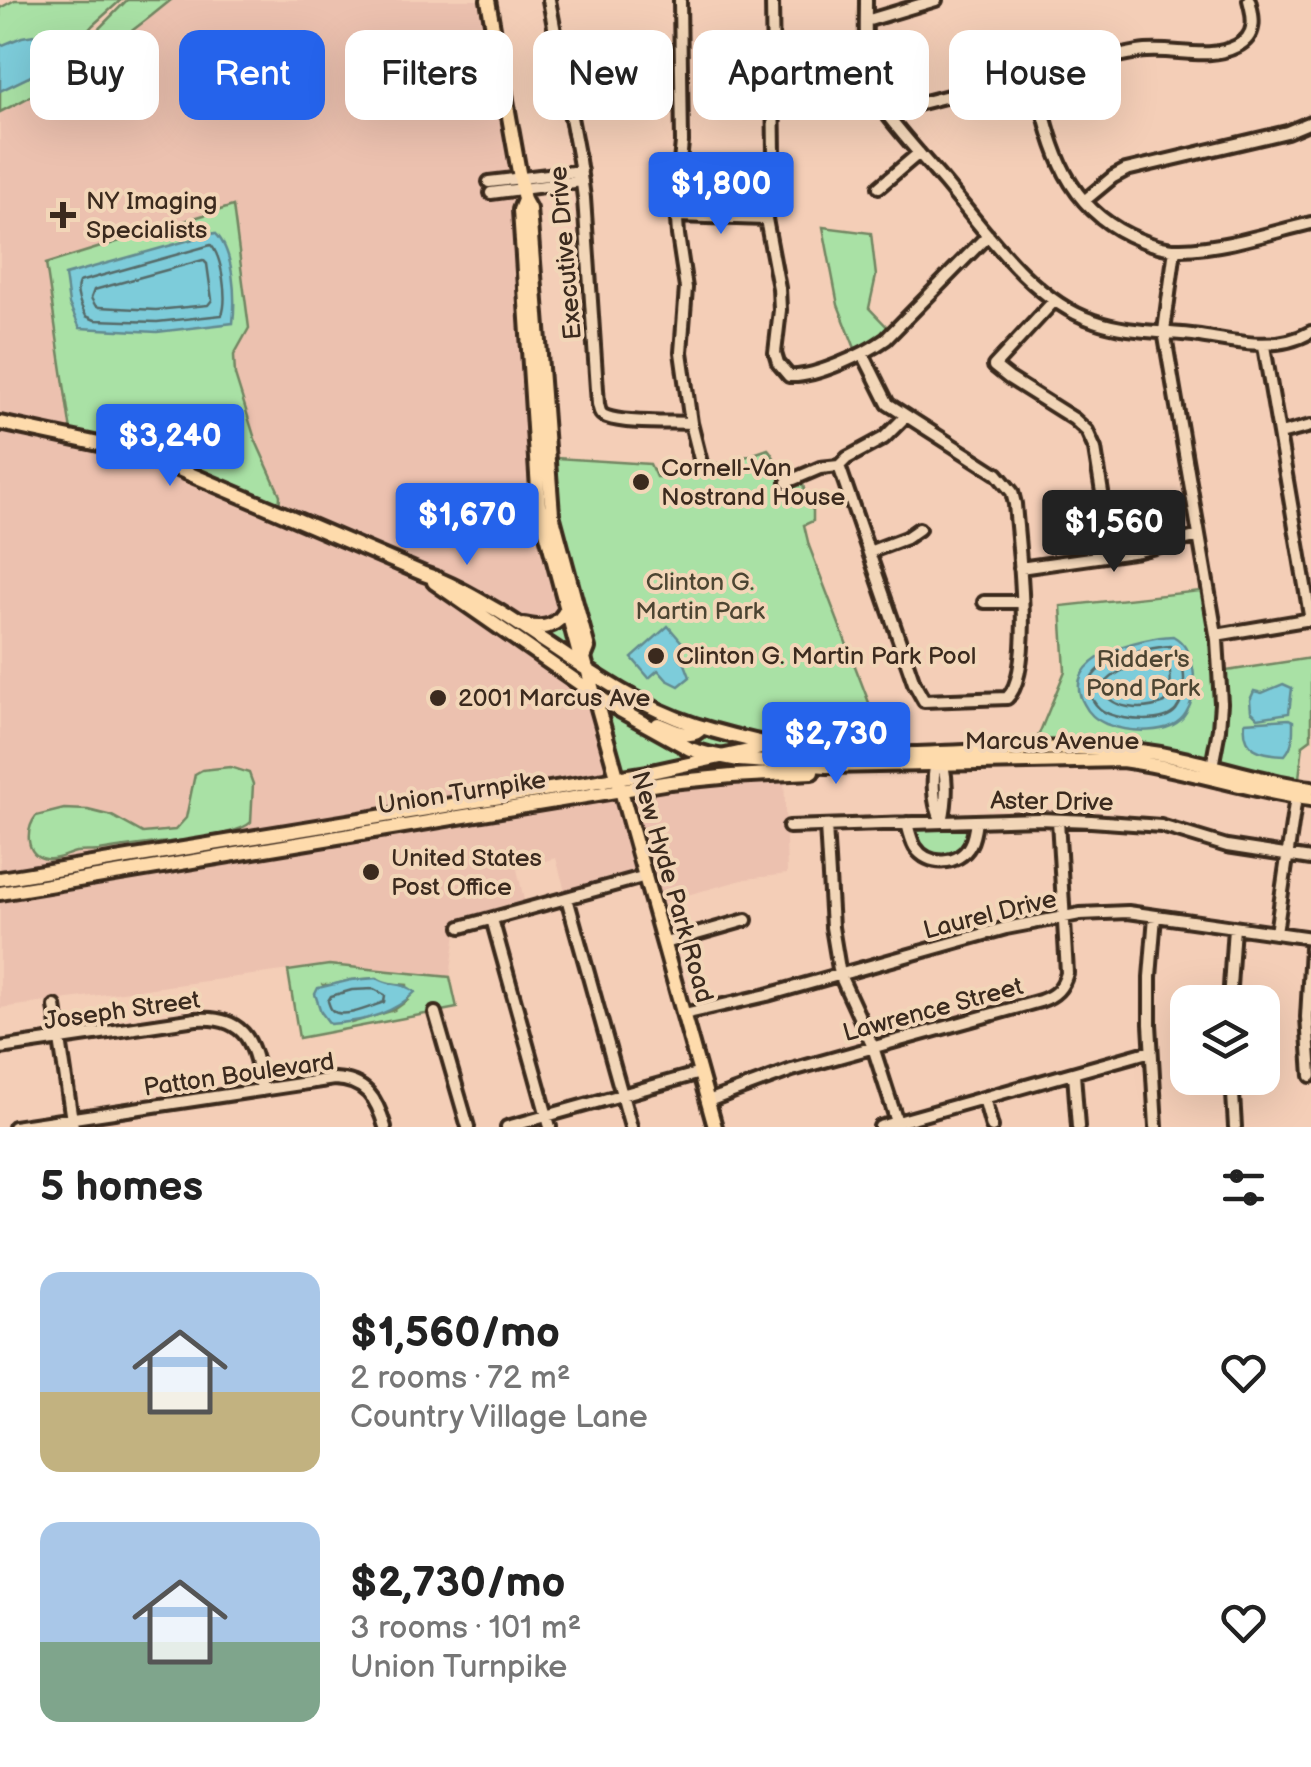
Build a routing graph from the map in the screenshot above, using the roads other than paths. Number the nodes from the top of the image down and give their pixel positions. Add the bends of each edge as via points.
1 (488, 0) edge
2 (549, 0) edge
3 (680, 0) edge
4 (772, 0) edge
5 (866, 0) edge
6 (936, 0) edge
7 (1249, 0) edge
8 (866, 21) junction
9 (555, 30) edge
10 (866, 30) edge
11 (1121, 56) edge
12 (571, 120) edge
13 (892, 120) edge
14 (1046, 120) edge
15 (1311, 122) edge
16 (919, 153) junction
17 (581, 176) junction
18 (879, 187) dead end
19 (490, 188) dead end
20 (523, 189) junction
21 (1084, 200) junction
22 (678, 216) junction
23 (766, 219) junction
24 (1311, 222) edge
25 (988, 234) junction
26 (1175, 250) junction
27 (1054, 301) junction
28 (1164, 331) junction
29 (1311, 332) edge
30 (1264, 346) junction
31 (864, 354) junction
32 (905, 417) junction
33 (0, 423) edge
34 (691, 423) junction
35 (1311, 426) edge
36 (1280, 434) junction
37 (839, 466) junction
38 (702, 467) dead end
39 (787, 482) dead end
40 (919, 529) dead end
41 (1199, 536) junction
42 (869, 552) junction
43 (1112, 555) junction
44 (1020, 568) junction
45 (424, 574) junction
46 (984, 602) dead end
47 (1022, 602) junction
48 (566, 608) junction
49 (1311, 620) edge
50 (516, 622) junction
51 (1216, 635) junction
52 (549, 662) junction
53 (586, 664) junction
54 (594, 695) junction
55 (618, 710) junction
56 (706, 728) junction
57 (779, 745) junction
58 (690, 750) junction
59 (722, 757) junction
60 (939, 761) junction
61 (1211, 772) junction
62 (636, 775) junction
63 (695, 780) junction
64 (620, 784) junction
65 (1304, 793) edge
66 (1058, 820) junction
67 (976, 821) junction
68 (942, 822) junction
69 (907, 823) junction
70 (826, 826) junction
71 (789, 827) dead end
72 (269, 841) junction
73 (1287, 856) junction
74 (1311, 859) edge
75 (646, 876) junction
76 (0, 878) edge
77 (0, 892) edge
78 (567, 898) junction
79 (1156, 916) junction
80 (1064, 917) junction
81 (492, 919) junction
82 (746, 920) dead end
83 (1234, 927) junction
84 (461, 928) dead end
85 (1276, 933) junction
86 (1311, 938) edge
87 (665, 943) junction
88 (1311, 948) edge
89 (840, 975) junction
90 (1229, 985) edge
91 (55, 1006) dead end
92 (435, 1013) dead end
93 (684, 1014) junction
94 (60, 1039) junction
95 (872, 1047) junction
96 (0, 1048) edge
97 (1151, 1051) junction
98 (700, 1073) junction
99 (1074, 1074) junction
100 (1311, 1076) edge
101 (262, 1090) junction
102 (622, 1095) junction
103 (1233, 1095) edge
104 (984, 1098) junction
105 (708, 1101) junction
106 (548, 1122) edge
107 (897, 1122) junction
108 (73, 1123) edge
109 (14, 1127) edge
110 (384, 1127) edge
111 (468, 1127) edge
112 (507, 1127) edge
113 (631, 1127) edge
114 (716, 1127) edge
115 (880, 1127) edge
116 (992, 1127) edge
117 (1078, 1127) edge
118 (1156, 1127) edge
119 (1236, 1127) edge

1 - 20 main road, New Hyde Park Road
2 - 9 street, Executive Drive
3 - 22 street
4 - 23 street via 774,154
5 - 8 street
6 - 8 street
7 - 11 street via 1254,20 1240,45 1210,53
8 - 10 street
12 - 17 street, Executive Drive
13 - 16 street
14 - 21 street via 1056,159
15 - 21 street via 1126,170
16 - 18 street
16 - 25 street
17 - 20 street
17 - 34 street, Executive Drive via 601,413
19 - 20 street
20 - 48 main road, New Hyde Park Road via 539,506
20 - 53 main road, New Hyde Park Road via 530,209 552,514 588,648
21 - 26 street via 1116,229
22 - 23 street
22 - 34 street via 686,288 681,352
23 - 31 street via 780,288 776,353 786,381
24 - 26 street
25 - 27 street
25 - 31 street via 886,340
26 - 28 street
27 - 28 street via 1096,322
27 - 43 street via 994,366 1087,431
28 - 30 street
28 - 41 street
29 - 30 street
30 - 36 street
31 - 32 street via 884,400
32 - 37 street
32 - 44 street via 1007,483
33 - 45 main road, Marcus Avenue via 147,458
34 - 38 street
35 - 36 street
36 - 49 street
37 - 39 street
37 - 42 street
40 - 42 street
41 - 43 street
41 - 51 street
42 - 47 street via 924,701 1012,694 1020,670
43 - 44 street
44 - 47 street
45 - 50 main road, Marcus Avenue
45 - 52 main road, Marcus Avenue
46 - 47 street
48 - 50 main road via 553,625
48 - 53 main road, New Hyde Park Road
49 - 51 street
50 - 53 main road, Marcus Avenue
51 - 61 street via 1221,703
52 - 53 main road via 570,670
52 - 54 main road, Marcus Avenue
53 - 54 main road, New Hyde Park Road
53 - 56 main road, Marcus Avenue via 641,702
54 - 55 main road, Marcus Avenue
54 - 64 main road, New Hyde Park Road
55 - 56 main road via 688,735
55 - 58 main road, Marcus Avenue
56 - 57 main road, Marcus Avenue
56 - 58 main road
56 - 59 main road
57 - 59 main road, Union Turnpike
57 - 60 main road, Marcus Avenue
58 - 59 main road, Marcus Avenue
58 - 62 main road
59 - 60 main road, Marcus Avenue via 827,766
59 - 62 main road, Union Turnpike
59 - 63 main road
60 - 61 main road, Marcus Avenue via 1118,749 1147,751
60 - 63 main road, Union Turnpike
60 - 68 street via 936,810
61 - 65 main road, Marcus Avenue
62 - 64 main road, Union Turnpike
63 - 64 main road, Union Turnpike
64 - 72 main road, Union Turnpike
64 - 75 main road, New Hyde Park Road
65 - 73 street
66 - 67 street, Aster Drive
66 - 73 street, Aster Drive via 1161,826
66 - 80 street, Lawrence Street
67 - 68 street, Aster Drive
67 - 69 street via 966,850 944,862 920,853
68 - 69 street, Aster Drive
69 - 70 street, Aster Drive
70 - 71 street, Aster Drive
70 - 89 street
72 - 76 main road, Union Turnpike
72 - 77 main road, Union Turnpike
73 - 74 street, Aster Drive
73 - 85 street
75 - 78 street
75 - 87 main road, New Hyde Park Road
78 - 81 street
78 - 102 street
79 - 80 street, Laurel Drive
79 - 83 street, Laurel Drive
79 - 97 street
80 - 89 street, Laurel Drive
80 - 95 street, Lawrence Street via 1067,972 1055,994
81 - 84 street
81 - 106 street
82 - 87 street
83 - 85 street, Laurel Drive
83 - 90 street
85 - 86 street, Laurel Drive
87 - 93 main road, New Hyde Park Road
88 - 100 street
89 - 93 street, Laurel Drive
89 - 95 street
91 - 94 street
92 - 111 street
93 - 98 main road, New Hyde Park Road
94 - 96 street, Joseph Street
94 - 101 street, Joseph Street via 218,1018 246,1035
94 - 108 street
95 - 105 street, Lawrence Street
95 - 107 street
97 - 99 street
97 - 118 street
98 - 102 street
98 - 105 main road, New Hyde Park Road
99 - 104 street
99 - 117 street
101 - 108 street, Patton Boulevard
101 - 110 street, Patton Boulevard via 358,1083 375,1098
102 - 106 street
102 - 113 street
103 - 119 street
104 - 107 street
104 - 116 street
105 - 114 main road, New Hyde Park Road
106 - 112 street
107 - 115 street
108 - 109 street, Patton Boulevard

